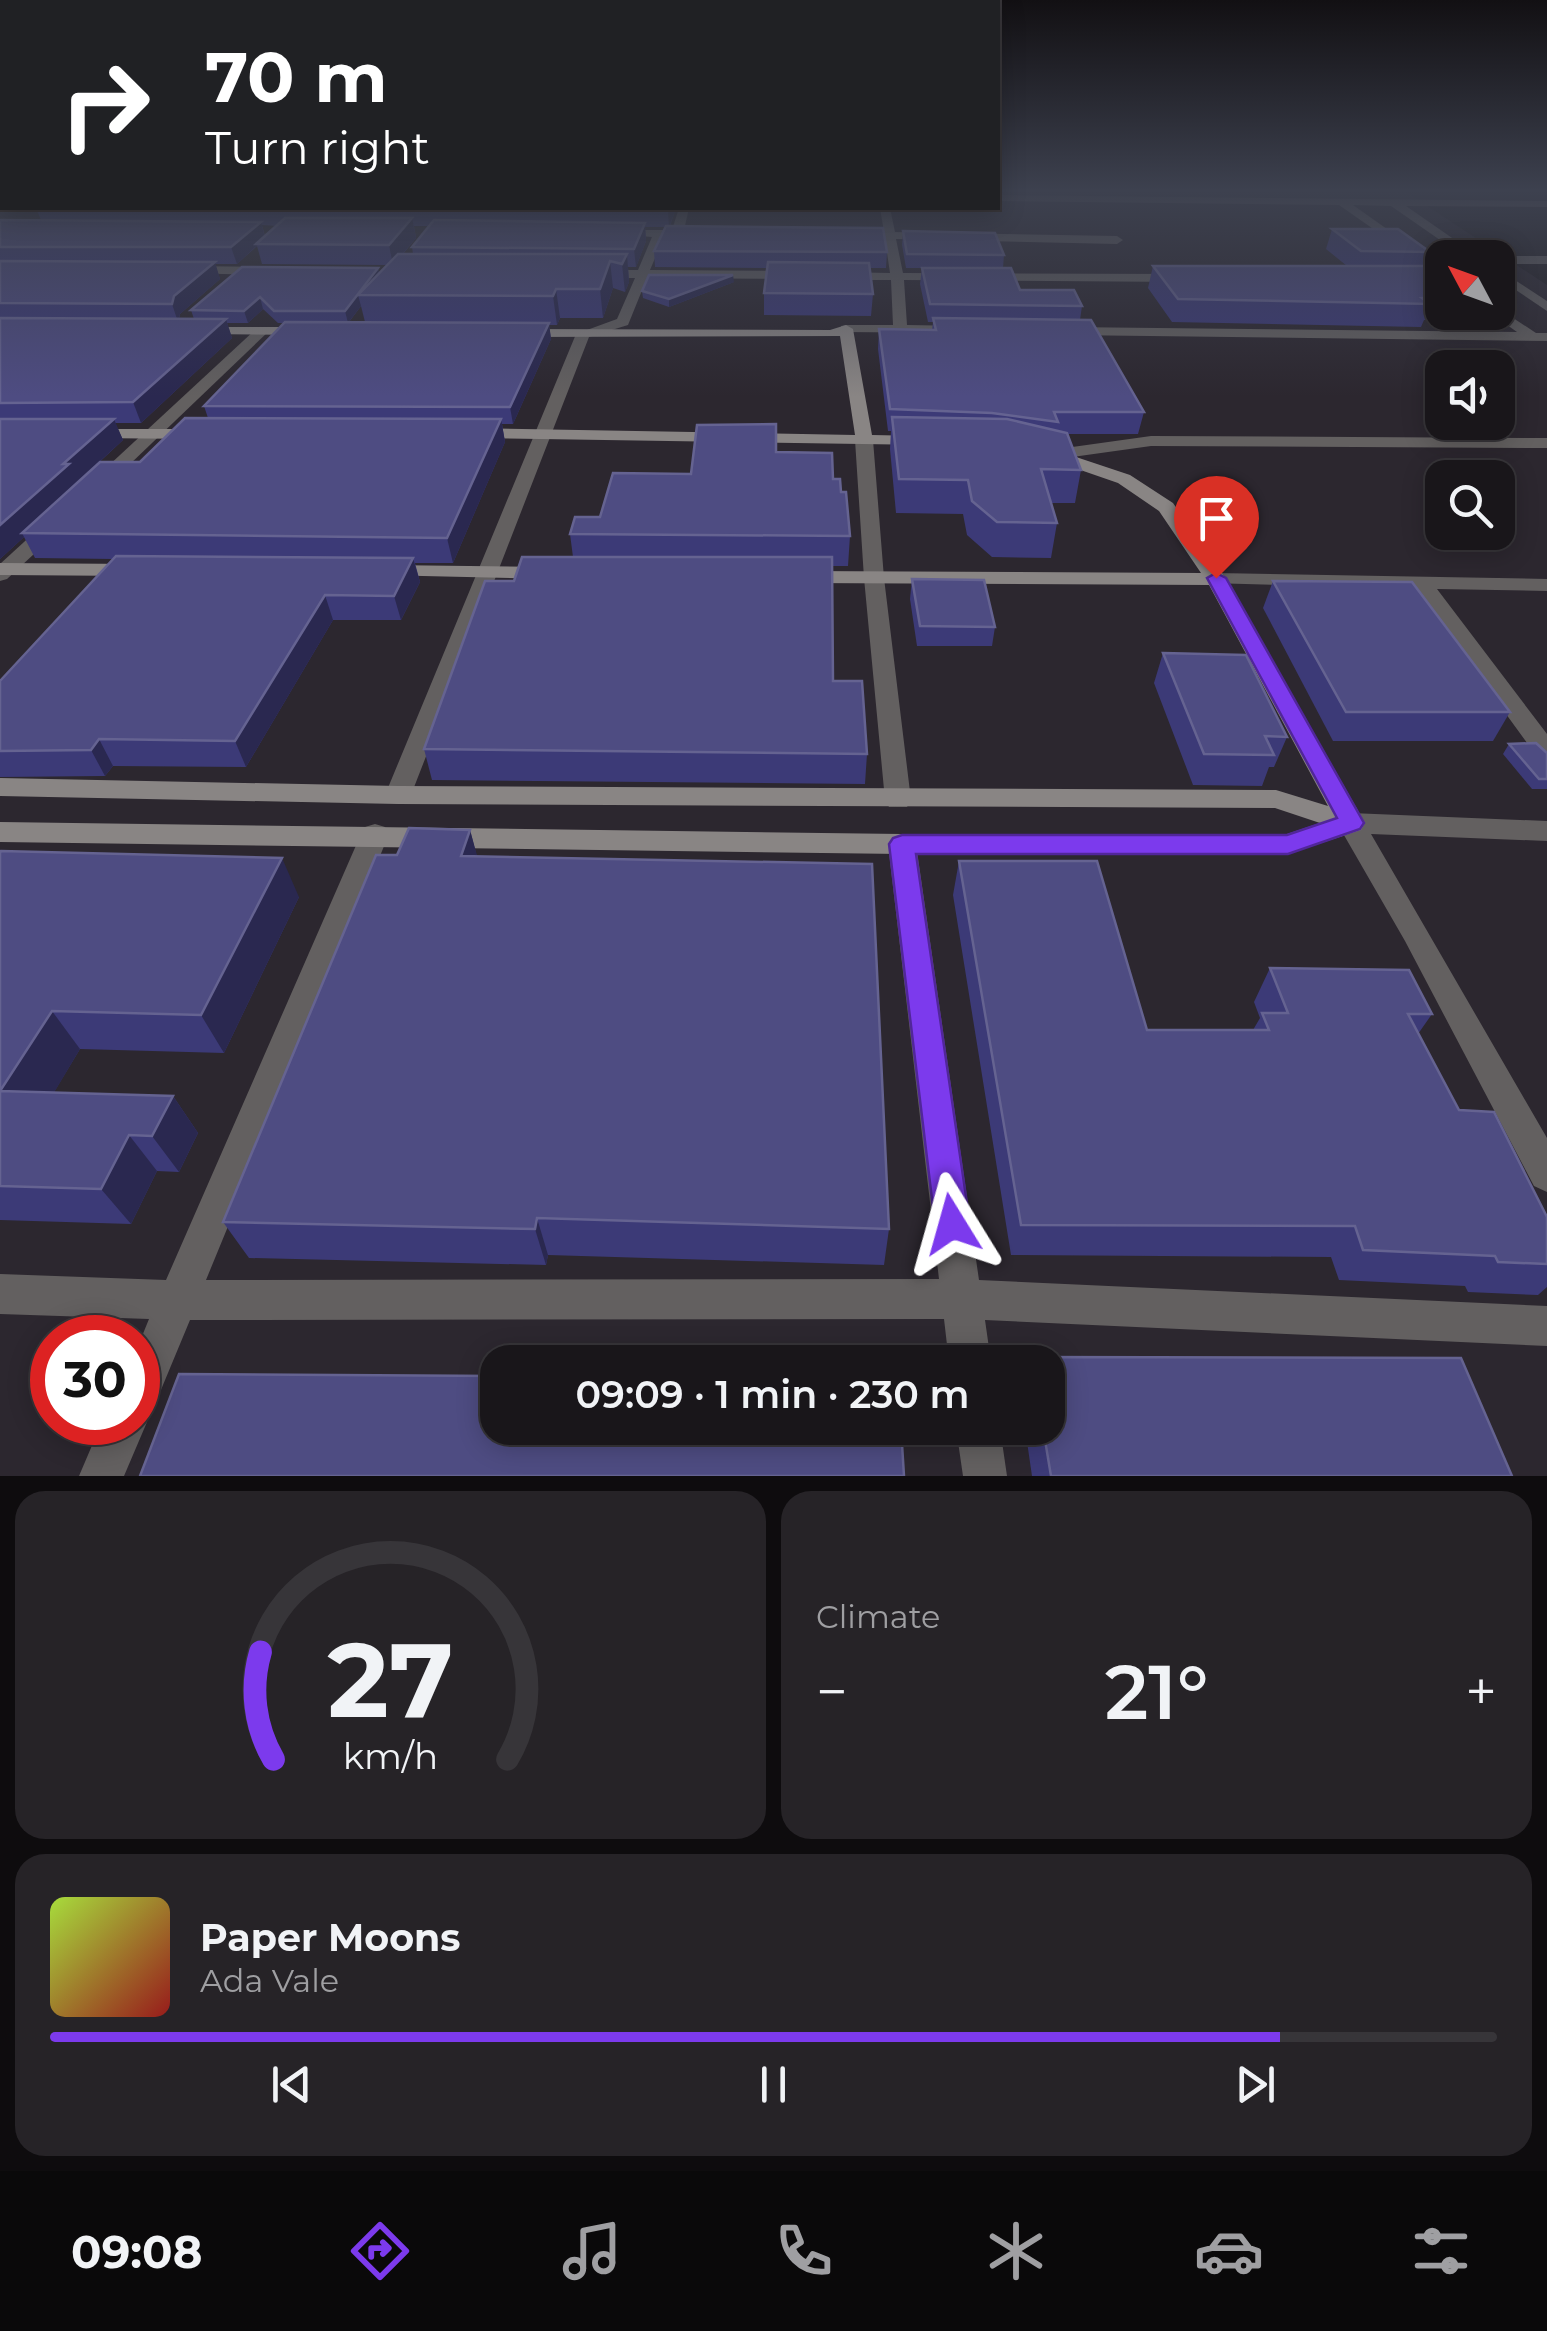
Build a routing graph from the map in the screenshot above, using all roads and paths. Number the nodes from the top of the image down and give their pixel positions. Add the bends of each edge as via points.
1 (256, 259) edge
2 (647, 259) edge
3 (893, 259) edge
4 (1515, 260) edge
5 (1547, 260) edge
6 (169, 270) edge
7 (242, 270) junction
8 (282, 271) edge
9 (584, 274) edge
10 (640, 274) junction
11 (896, 276) junction
12 (1189, 278) edge
13 (229, 283) edge
14 (1515, 284) edge
15 (1547, 306) edge
16 (622, 322) junction
17 (1515, 322) edge
18 (846, 329) junction
19 (900, 329) junction
20 (979, 330) edge
21 (262, 331) junction
22 (1058, 331) edge
23 (582, 334) junction
24 (1539, 336) edge
25 (1547, 348) edge
26 (77, 432) edge
27 (448, 433) edge
28 (546, 433) junction
29 (154, 434) junction
30 (212, 434) edge
31 (864, 440) junction
32 (943, 442) edge
33 (1547, 443) edge
34 (1021, 446) edge
35 (1058, 454) junction
36 (80, 502) edge
37 (65, 515) edge
38 (166, 570) edge
39 (2, 571) edge
40 (365, 571) edge
41 (485, 572) junction
42 (582, 573) edge
43 (776, 576) edge
44 (874, 578) junction
45 (1216, 578) junction
46 (1422, 584) junction
47 (1547, 585) edge
48 (1547, 752) edge
49 (0, 787) edge
50 (398, 795) junction
51 (898, 800) junction
52 (1352, 823) junction
53 (1547, 831) edge
54 (0, 832) edge
55 (375, 834) junction
56 (902, 844) junction
57 (1547, 1174) edge
58 (0, 1294) edge
59 (962, 1299) junction
60 (180, 1300) junction
61 (1547, 1326) edge
62 (160, 1345) edge
63 (968, 1345) edge
64 (115, 1445) edge
65 (980, 1445) edge
66 (101, 1476) edge
67 (984, 1476) edge

1 - 7 street
2 - 10 street
3 - 11 street
4 - 5 street
6 - 7 street
7 - 8 street
7 - 13 street
9 - 10 street
10 - 11 street
10 - 16 street
11 - 12 street
11 - 19 street
14 - 15 street
16 - 18 street
16 - 23 street
16 - 23 street via 508,328
17 - 24 street
18 - 19 street
18 - 23 street
18 - 31 street
19 - 20 street
21 - 21 street via 320,326 188,325
21 - 29 street
22 - 24 street
23 - 28 street
24 - 25 street
26 - 29 street
27 - 28 street
28 - 31 street
28 - 41 street
29 - 30 street
29 - 36 street
31 - 32 street
31 - 44 street
33 - 35 street via 1152,441
34 - 35 street
35 - 45 street via 1124,479 1166,507
37 - 39 street
38 - 39 street
40 - 41 street
41 - 42 street
41 - 50 street
43 - 44 street
44 - 45 street
44 - 51 street
45 - 46 street
45 - 52 street
46 - 47 street
46 - 48 street
49 - 50 street
50 - 51 street
51 - 52 street via 1276,799
52 - 53 street
52 - 56 street via 1288,844
52 - 57 street
54 - 55 street
55 - 56 street
55 - 60 street
56 - 59 street
58 - 60 street
59 - 60 street
59 - 61 street
59 - 63 street
60 - 62 street
64 - 66 street
65 - 67 street

